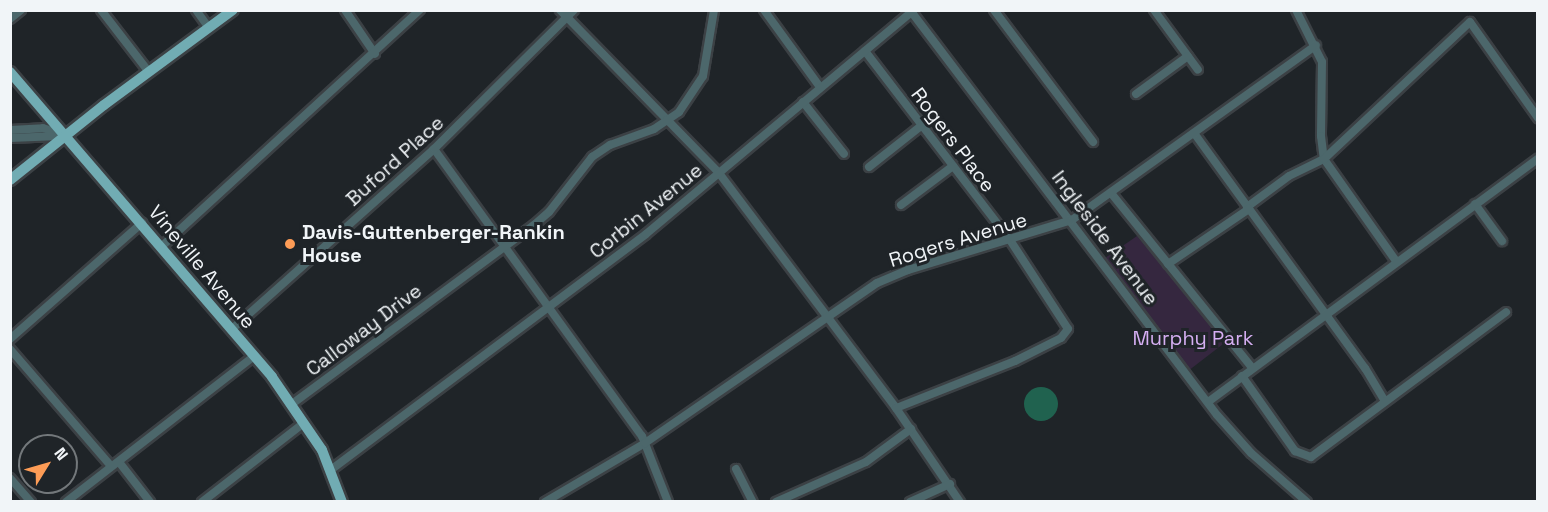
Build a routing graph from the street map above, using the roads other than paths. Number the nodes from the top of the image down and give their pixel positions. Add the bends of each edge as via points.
1 (21, 10) edge
2 (101, 10) edge
3 (196, 10) edge
4 (233, 10) edge
5 (345, 10) edge
6 (420, 10) edge
7 (560, 10) edge
8 (574, 10) edge
9 (714, 10) edge
10 (764, 10) edge
11 (994, 10) edge
12 (1154, 10) edge
13 (1296, 10) edge
14 (912, 11) edge
15 (567, 18) junction
16 (10, 19) edge
17 (209, 28) junction
18 (1316, 45) junction
19 (865, 51) junction
20 (375, 54) junction
21 (1188, 56) junction
22 (1198, 70) dead end
23 (10, 72) edge
24 (149, 72) junction
25 (820, 87) junction
26 (1136, 94) dead end
27 (803, 102) junction
28 (1538, 118) edge
29 (669, 120) junction
30 (921, 126) junction
31 (10, 129) edge
32 (1194, 134) junction
33 (64, 136) junction
34 (10, 138) edge
35 (1093, 142) dead end
36 (434, 149) junction
37 (844, 154) dead end
38 (1324, 159) junction
39 (1538, 159) edge
40 (953, 166) junction
41 (869, 167) dead end
42 (719, 173) junction
43 (10, 180) edge
44 (1111, 193) junction
45 (1474, 204) junction
46 (901, 205) dead end
47 (1248, 208) junction
48 (1072, 220) junction
49 (142, 223) junction
50 (1010, 240) junction
51 (1502, 241) dead end
52 (507, 246) junction
53 (161, 247) junction
54 (1396, 261) junction
55 (1168, 264) junction
56 (551, 308) junction
57 (1506, 312) dead end
58 (1325, 315) junction
59 (826, 316) junction
60 (232, 328) junction
61 (10, 339) edge
62 (10, 349) edge
63 (254, 356) junction
64 (1252, 368) junction
65 (1242, 376) junction
66 (1384, 400) junction
67 (1208, 402) junction
68 (292, 404) junction
69 (896, 408) junction
70 (304, 423) junction
71 (911, 429) junction
72 (645, 443) junction
73 (115, 464) junction
74 (332, 468) junction
75 (736, 469) dead end
76 (10, 478) edge
77 (950, 484) junction
78 (31, 501) edge
79 (66, 501) edge
80 (150, 501) edge
81 (202, 501) edge
82 (342, 501) edge
83 (545, 501) edge
84 (668, 501) edge
85 (753, 501) edge
86 (776, 501) edge
87 (910, 501) edge
88 (960, 501) edge
89 (1307, 501) edge

1 - 16 street
2 - 24 street
3 - 17 street
4 - 17 main road
5 - 20 street
6 - 20 street
7 - 15 street
8 - 15 street, Buford Place
9 - 29 street, Calloway Drive via 703,76 692,97
10 - 25 street
11 - 35 street
12 - 21 street
13 - 18 street
14 - 19 street, Corbin Avenue
14 - 48 street, Ingleside Avenue
15 - 29 street
15 - 36 street, Buford Place
17 - 24 main road
18 - 32 street, Rogers Avenue
18 - 38 street via 1322,62
19 - 25 street, Corbin Avenue
19 - 30 street, Rogers Place
20 - 53 street
21 - 22 street
21 - 26 street
23 - 33 main road, Vineville Avenue
24 - 33 main road
25 - 27 street, Corbin Avenue
27 - 37 street
27 - 42 street, Corbin Avenue
28 - 38 street via 1470,22
29 - 42 street
29 - 52 street, Calloway Drive via 592,157 549,212
30 - 40 street, Rogers Place
30 - 41 street
31 - 33 street via 43,128
32 - 44 street, Rogers Avenue
32 - 47 street
33 - 34 street
33 - 43 main road
33 - 49 main road, Vineville Avenue
36 - 52 street
36 - 60 street, Buford Place
38 - 47 street via 1289,176
38 - 54 street
39 - 45 street
40 - 46 street
40 - 50 street, Rogers Place
42 - 56 street, Corbin Avenue
42 - 59 street
44 - 48 street, Rogers Avenue
44 - 55 street
45 - 51 street
45 - 54 street
47 - 55 street
47 - 58 street
48 - 50 street, Rogers Avenue
48 - 67 street, Ingleside Avenue
49 - 53 main road, Vineville Avenue
49 - 61 street
50 - 59 street, Rogers Avenue via 897,274
50 - 69 street, Rogers Place via 1065,320 1067,334 1015,361
52 - 56 street
52 - 68 street, Calloway Drive
53 - 60 main road, Vineville Avenue
54 - 58 street
55 - 64 street
56 - 72 street
56 - 74 street, Corbin Avenue
57 - 66 street
58 - 64 street
58 - 66 street
59 - 69 street
59 - 72 street, Rogers Avenue
60 - 63 main road, Vineville Avenue
62 - 73 street
63 - 68 main road, Vineville Avenue
63 - 73 street
64 - 65 street
65 - 66 street via 1295,451 1305,458
65 - 67 street
67 - 89 street, Ingleside Avenue via 1251,453
68 - 70 main road, Vineville Avenue
69 - 71 street
70 - 74 main road, Vineville Avenue
70 - 81 street
71 - 77 street
71 - 86 street via 866,462
72 - 83 street, Rogers Avenue
72 - 84 street
73 - 79 street
73 - 80 street
74 - 82 main road, Vineville Avenue
75 - 85 street
76 - 78 street
77 - 87 street
77 - 88 street

